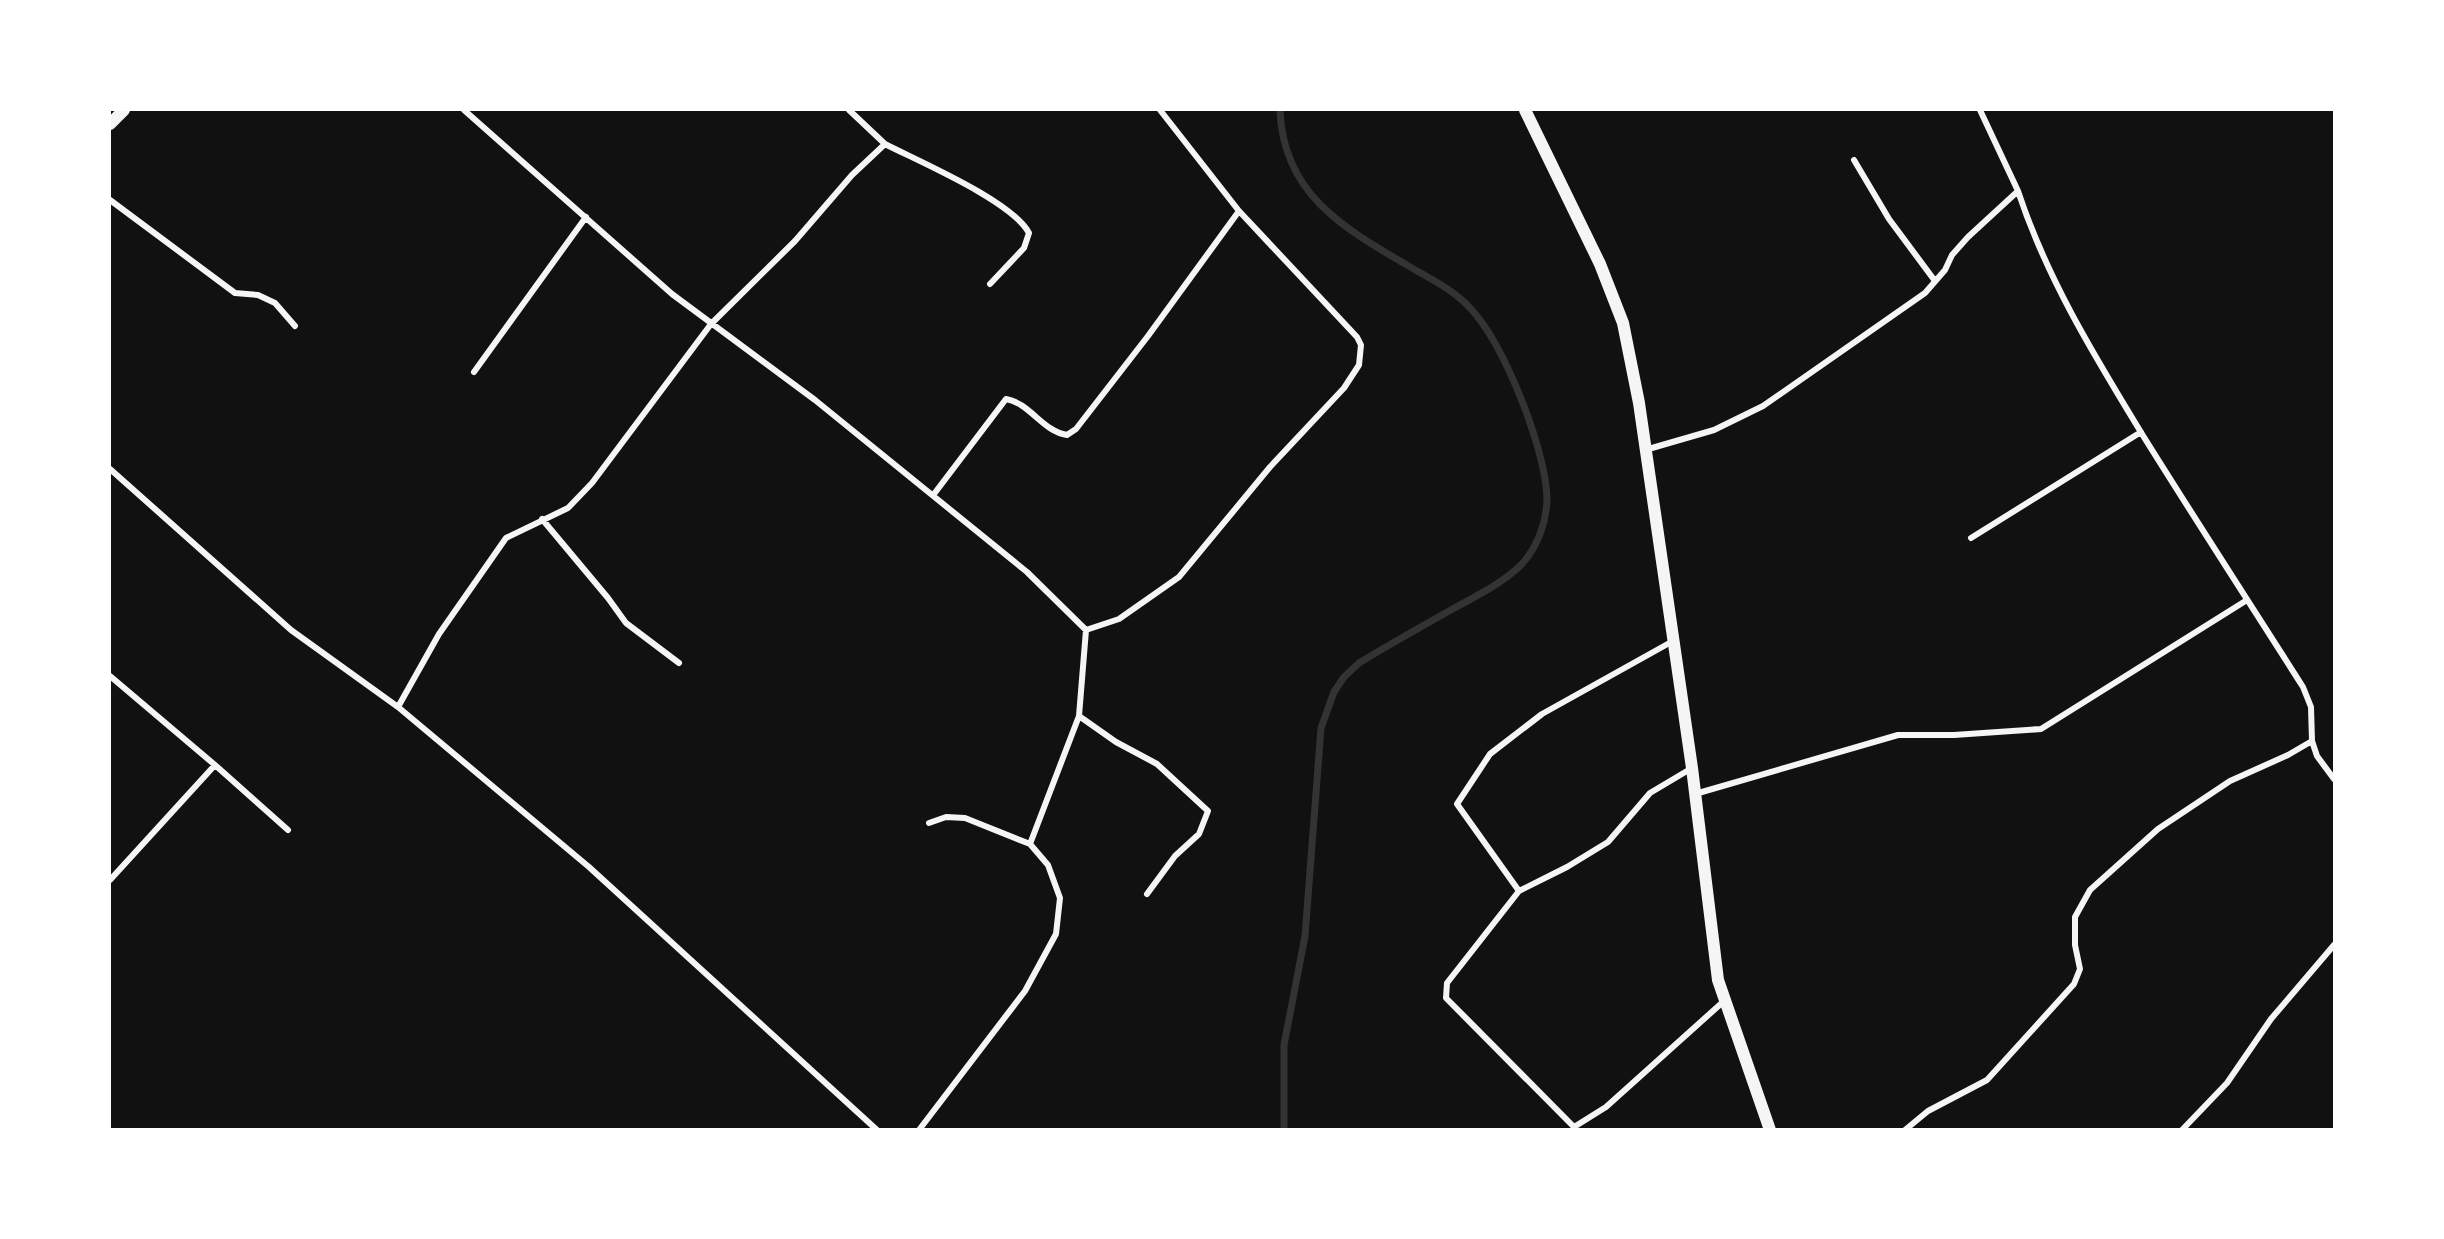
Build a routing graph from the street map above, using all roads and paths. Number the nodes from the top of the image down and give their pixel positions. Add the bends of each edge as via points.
1 (124, 110) edge
2 (464, 110) edge
3 (849, 110) edge
4 (1160, 110) edge
5 (1525, 110) edge
6 (1980, 110) edge
7 (110, 124) edge
8 (885, 144) junction
9 (1854, 160) dead end
10 (2018, 191) junction
11 (110, 200) edge
12 (1239, 211) junction
13 (586, 217) junction
14 (1935, 281) junction
15 (990, 284) dead end
16 (711, 324) junction
17 (295, 326) dead end
18 (474, 372) dead end
19 (2141, 432) junction
20 (1645, 450) junction
21 (110, 468) edge
22 (934, 494) junction
23 (542, 519) junction
24 (1971, 537) dead end
25 (2247, 600) junction
26 (1086, 630) junction
27 (1673, 641) junction
28 (679, 663) dead end
29 (110, 676) edge
30 (398, 707) junction
31 (1079, 717) junction
32 (2312, 741) junction
33 (215, 765) junction
34 (1692, 768) junction
35 (2334, 779) edge
36 (1695, 794) junction
37 (929, 823) dead end
38 (288, 830) dead end
39 (1030, 844) junction
40 (110, 880) edge
41 (1519, 891) junction
42 (1147, 894) dead end
43 (2334, 945) edge
44 (1724, 1000) junction
45 (1575, 1128) edge
46 (877, 1130) edge
47 (919, 1130) edge
48 (1770, 1130) edge
49 (1905, 1130) edge
50 (2182, 1130) edge

1 - 7 main road
2 - 13 street
3 - 8 street
4 - 12 street
5 - 20 main road via 1600,264 1623,323
6 - 10 street
8 - 15 street via 1014,214 1024,225 1029,233 1024,248
8 - 16 street
9 - 14 street via 1889,219
10 - 14 street via 1968,237
10 - 19 street via 2050,274 2082,337
11 - 17 street via 235,293 258,295 275,303
12 - 22 street via 1076,429 1067,435 1055,433 1006,399
12 - 26 street via 1357,337 1361,345 1359,365 1344,388 1270,467 1179,576 1119,619
13 - 16 street
13 - 18 street
14 - 20 street via 1905,309 1763,406 1714,430
16 - 22 street via 815,399
16 - 23 street via 592,483 568,508
19 - 24 street
19 - 25 street
20 - 27 main road
21 - 30 street via 291,630
22 - 26 street via 1027,572
23 - 28 street via 626,623
23 - 30 street via 506,537 439,634
25 - 32 street via 2303,687 2312,707
25 - 36 street via 2041,729 1898,735
26 - 31 street
27 - 34 main road
27 - 41 street via 1542,714 1490,754 1457,804
29 - 33 street
30 - 46 street via 589,867
31 - 39 street
31 - 42 street via 1157,764 1208,811 1199,834 1174,856
32 - 35 street via 2317,756
32 - 49 street via 2230,781 2158,829 2090,891 2075,917 2080,969 2074,984 1987,1080 1928,1111
33 - 38 street
33 - 40 street
34 - 36 main road
34 - 41 street via 1650,793 1608,842
36 - 44 main road via 1718,980
37 - 39 street via 946,817 965,818
39 - 47 street via 1048,865 1060,898 1056,934 1024,991
41 - 45 street via 1447,983 1446,998
43 - 50 street via 2271,1019 2227,1083
44 - 45 street via 1606,1107
44 - 48 main road

